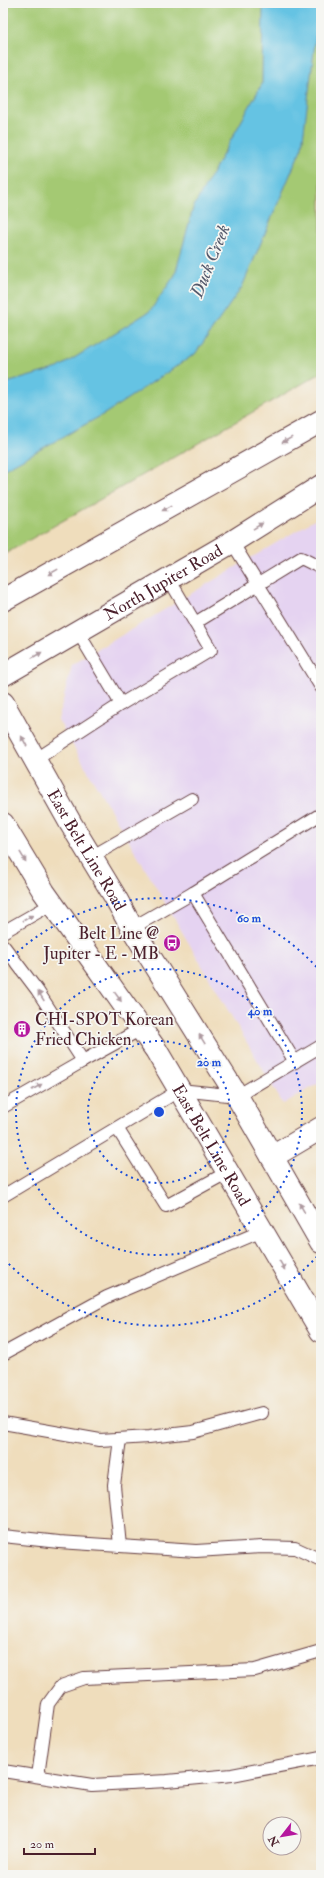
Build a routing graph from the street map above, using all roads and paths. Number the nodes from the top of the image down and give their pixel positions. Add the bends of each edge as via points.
1 (321, 421) edge
2 (321, 486) edge
3 (232, 542) junction
4 (321, 568) edge
5 (169, 579) junction
6 (257, 584) junction
7 (3, 600) edge
8 (195, 623) junction
9 (78, 632) junction
10 (3, 675) edge
11 (321, 687) edge
12 (3, 703) edge
13 (121, 704) junction
14 (35, 760) junction
15 (192, 799) dead end
16 (321, 814) edge
17 (3, 824) edge
18 (91, 856) junction
19 (193, 893) junction
20 (52, 904) junction
21 (132, 928) junction
22 (3, 932) edge
23 (3, 945) edge
24 (141, 1029) junction
25 (321, 1046) edge
26 (83, 1062) junction
27 (295, 1062) junction
28 (180, 1090) junction
29 (237, 1096) junction
30 (3, 1107) edge
31 (118, 1128) junction
32 (321, 1128) edge
33 (272, 1157) junction
34 (228, 1172) junction
35 (3, 1196) edge
36 (262, 1231) junction
37 (321, 1242) edge
38 (321, 1331) edge
39 (3, 1354) edge
40 (262, 1413) dead end
41 (3, 1423) edge
42 (120, 1439) junction
43 (3, 1536) edge
44 (120, 1546) junction
45 (321, 1560) edge
46 (321, 1651) edge
47 (321, 1758) edge
48 (3, 1771) edge
49 (38, 1776) junction

1 -> 7 main road
3 -> 2 main road, North Jupiter Road
3 - 5 main road, North Jupiter Road
3 - 6 lane
4 - 6 lane via 301,558
5 - 8 lane
5 - 9 main road, North Jupiter Road
6 - 8 lane
6 - 11 lane
8 - 13 lane via 211,650
10 -> 9 main road, North Jupiter Road
9 - 13 lane
14 -> 12 main road, East Belt Line Road
13 - 14 lane
14 - 18 main road, East Belt Line Road
15 - 18 lane
16 - 19 lane
17 -> 20 main road, East Belt Line Road
18 - 21 main road, East Belt Line Road
19 - 21 lane
19 - 27 lane
22 -> 20 lane
20 -> 24 main road, East Belt Line Road
29 -> 21 main road, East Belt Line Road
26 -> 23 lane via 37,990
24 - 26 lane
24 - 28 main road, East Belt Line Road
25 - 27 lane
30 -> 26 lane
27 - 29 lane
28 - 29 lane
28 - 31 lane
28 - 34 main road, East Belt Line Road
29 - 33 main road, East Belt Line Road
31 - 34 lane via 166,1206
31 - 35 lane
32 - 33 main road
37 -> 33 main road, East Belt Line Road
34 - 36 main road, East Belt Line Road
36 -> 38 main road, East Belt Line Road
36 - 39 lane via 107,1297
40 - 42 lane via 193,1432
41 - 42 lane via 100,1440
42 - 44 lane via 114,1485
43 - 44 lane
44 - 45 lane via 196,1551 295,1548
46 - 49 lane via 255,1670 84,1678 60,1686 48,1704
47 - 49 lane via 232,1775 167,1781 92,1785
48 - 49 lane

